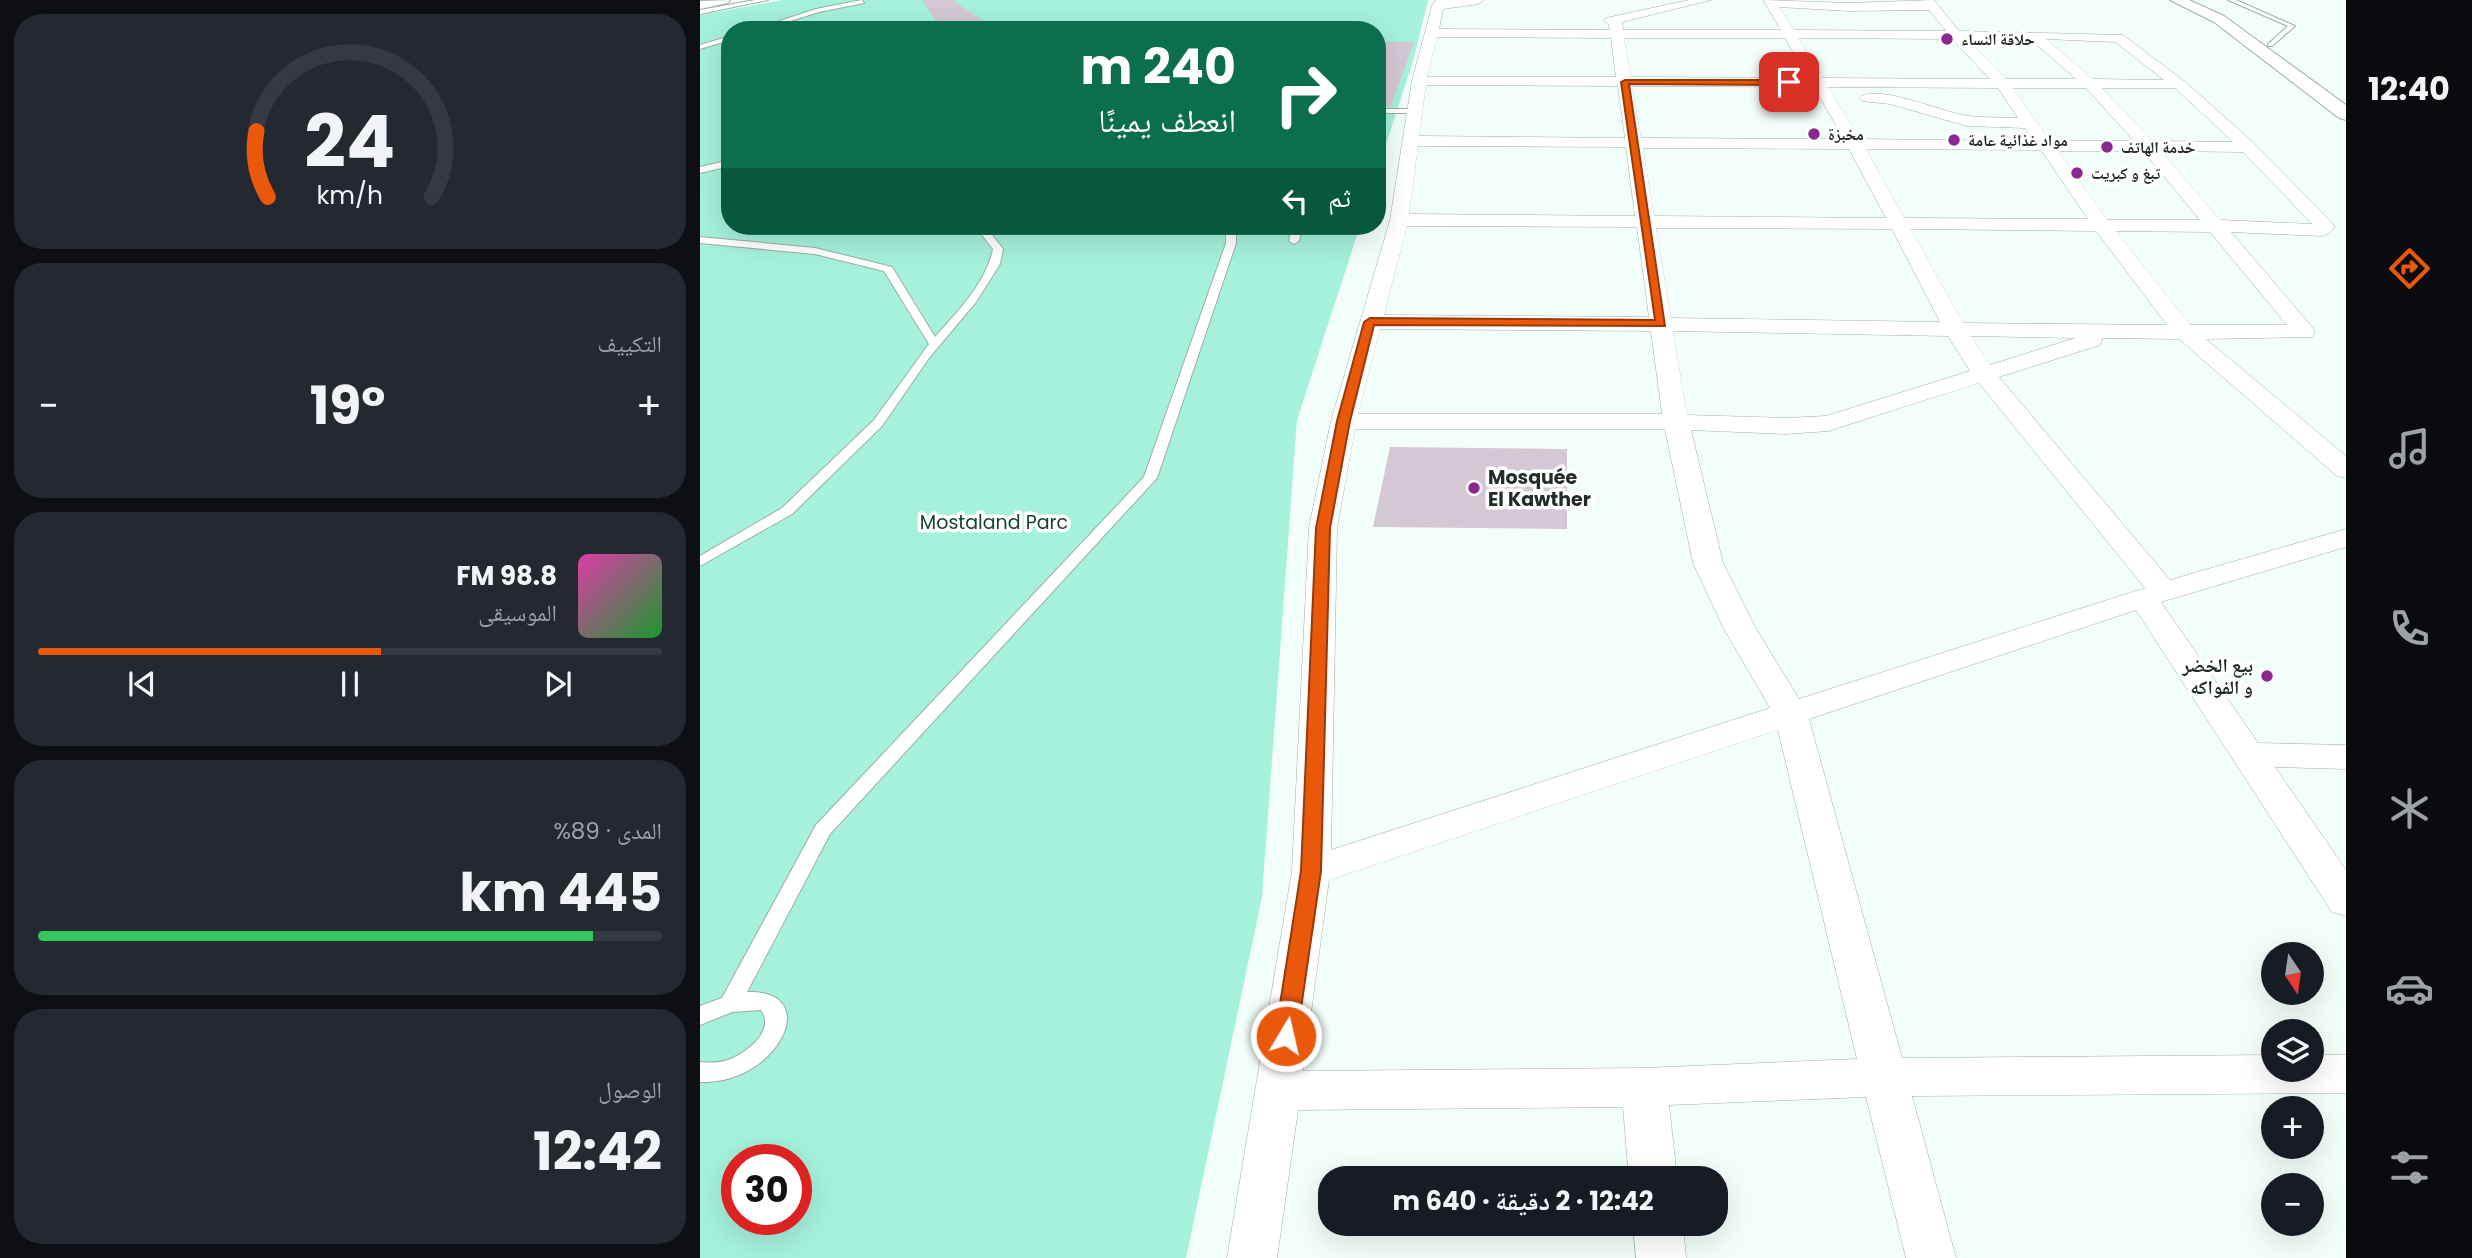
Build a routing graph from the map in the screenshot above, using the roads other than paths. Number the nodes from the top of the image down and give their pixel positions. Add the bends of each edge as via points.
1 (723, 0) edge
2 (765, 0) edge
3 (1478, 0) edge
4 (1642, 0) edge
5 (1705, 0) edge
6 (2177, 0) edge
7 (2193, 0) edge
8 (2231, 0) edge
9 (1771, 1) edge
10 (862, 2) dead end
11 (1931, 3) edge
12 (2256, 3) dead end
13 (700, 5) edge
14 (2244, 5) junction
15 (1670, 6) junction
16 (700, 12) edge
17 (1437, 13) edge
18 (783, 21) edge
19 (1616, 27) junction
20 (1787, 34) junction
21 (1955, 34) junction
22 (2033, 34) junction
23 (721, 41) edge
24 (2270, 45) junction
25 (700, 47) edge
26 (1625, 82) junction
27 (2002, 83) junction
28 (2089, 83) junction
29 (2179, 84) junction
30 (1820, 89) junction
31 (1418, 96) junction
32 (2346, 100) edge
33 (1386, 108) edge
34 (2346, 114) edge
35 (2031, 123) junction
36 (1412, 141) junction
37 (1634, 143) junction
38 (1855, 144) junction
39 (2047, 144) junction
40 (2147, 145) junction
41 (2248, 147) junction
42 (721, 165) edge
43 (700, 170) edge
44 (1399, 220) junction
45 (1646, 222) junction
46 (1899, 224) junction
47 (2101, 225) junction
48 (2215, 226) junction
49 (987, 235) edge
50 (1231, 235) edge
51 (1295, 235) edge
52 (700, 240) edge
53 (1294, 241) dead end
54 (1370, 322) junction
55 (1661, 324) junction
56 (1955, 329) junction
57 (2183, 331) junction
58 (2117, 332) junction
59 (935, 345) junction
60 (1985, 374) junction
61 (1344, 421) junction
62 (1676, 422) junction
63 (2346, 470) edge
64 (2346, 538) edge
65 (700, 562) edge
66 (2154, 595) junction
67 (1791, 715) junction
68 (2248, 754) junction
69 (2346, 757) edge
70 (1311, 871) junction
71 (2346, 901) edge
72 (731, 1002) junction
73 (700, 1016) edge
74 (2346, 1074) edge
75 (702, 1075) edge
76 (1885, 1077) junction
77 (1644, 1087) junction
78 (1278, 1091) junction
79 (1652, 1166) edge
80 (1659, 1236) edge
81 (1252, 1258) edge
82 (1661, 1258) edge
83 (1931, 1258) edge

1 - 13 main road
2 - 16 lane
3 - 17 street
4 - 15 street
5 - 15 street
6 - 34 main road via 2219,19
7 - 24 main road via 2232,18
8 - 14 lane
9 - 11 street
9 - 20 street
10 - 18 lane
11 - 21 street
12 - 14 lane
14 - 24 lane via 2292,26
15 - 19 street
17 - 19 street via 1543,32
17 - 31 street
19 - 20 street
19 - 26 street
20 - 21 street
20 - 30 street
21 - 22 street
21 - 27 street
22 - 28 street
22 - 29 street via 2118,38
23 - 25 lane
24 - 32 main road
26 - 30 street
26 - 31 street
26 - 37 street
27 - 28 street
27 - 30 street
27 - 35 street
28 - 29 street
28 - 40 street
29 - 41 street
30 - 35 street via 1891,100 1968,121
30 - 38 street
31 - 33 lane
31 - 36 street
35 - 39 street
36 - 37 street
36 - 44 street
37 - 38 street
37 - 45 street
38 - 39 street
38 - 46 street
39 - 40 street
39 - 47 street
40 - 41 street
40 - 48 street
41 - 48 street via 2325,228
42 - 43 lane
44 - 45 street
44 - 54 street
45 - 46 street
45 - 55 street
46 - 47 street
46 - 56 street
47 - 48 street
47 - 57 street
48 - 57 street via 2304,332
49 - 59 lane via 998,249 995,264
50 - 72 lane via 1150,478 823,830
51 - 53 lane
52 - 59 lane via 815,251 888,269
54 - 55 street
54 - 61 street
55 - 56 street
55 - 62 street
56 - 58 street
56 - 60 street
57 - 58 street
57 - 63 street
58 - 60 street
59 - 65 lane via 878,423 787,511
60 - 62 street via 1828,423
60 - 66 street
61 - 62 street
61 - 70 street via 1323,528
62 - 67 street via 1708,563
64 - 66 street
66 - 67 street
66 - 68 street
67 - 70 street
67 - 76 street
68 - 69 street
68 - 71 street
70 - 78 street
72 - 73 lane
72 - 75 lane via 760,1001 775,1014 776,1024 764,1047 751,1058
74 - 76 street
76 - 77 street
76 - 83 street
77 - 78 street
77 - 79 street
78 - 81 street
80 - 82 street

